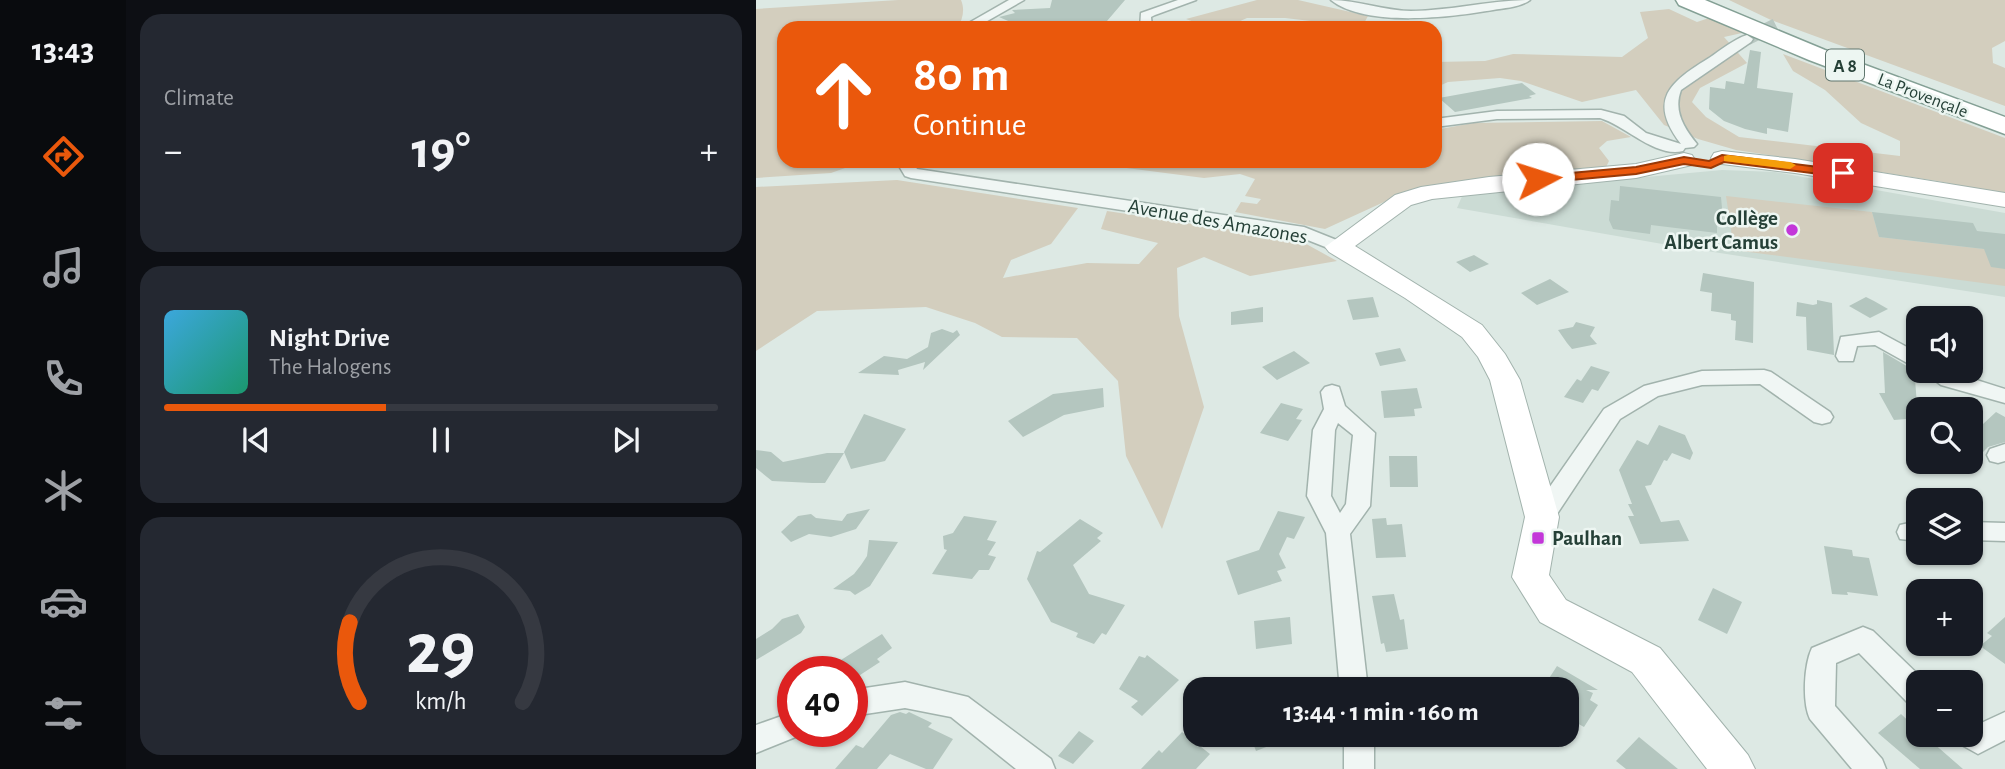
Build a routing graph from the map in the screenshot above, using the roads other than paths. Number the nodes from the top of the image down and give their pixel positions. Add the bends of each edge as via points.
1 (1017, 0) edge
2 (1190, 0) edge
3 (1337, 0) edge
4 (1524, 0) edge
5 (1687, 0) edge
6 (1710, 0) edge
7 (979, 21) edge
8 (1145, 21) edge
9 (1747, 39) tunnel mouth
10 (2005, 114) edge
11 (1442, 122) edge
12 (2005, 126) edge
13 (1684, 151) junction
14 (908, 168) edge
15 (2005, 200) edge
16 (1338, 247) junction
17 (1906, 355) edge
18 (1846, 356) dead end
19 (1941, 383) edge
20 (2005, 396) edge
21 (1822, 417) dead end
22 (1542, 517) junction
23 (1983, 531) edge
24 (2005, 532) edge
25 (1338, 533) junction
26 (1353, 677) edge
27 (1906, 682) edge
28 (868, 701) edge
29 (2005, 725) edge
30 (777, 731) edge
31 (1983, 737) edge
32 (756, 739) edge
33 (1359, 747) edge
34 (1040, 769) edge
35 (1359, 769) edge
36 (1733, 769) edge
37 (1871, 769) edge

1 - 7 street
2 - 8 street via 1151,12
3 - 4 street via 1363,11 1395,15 1438,14
5 - 12 highway, La Provençale / A 8
6 - 10 highway, La Provençale / A 8
9 - 13 street via 1676,87 1671,103
11 - 13 street via 1601,114 1619,119 1641,136
13 - 15 street via 1711,165 1722,158 1795,166
13 - 16 street via 1636,171 1429,192 1403,200
14 - 16 street, Avenue des Amazones via 911,173 1304,232
16 - 22 street, Avenue des Amazones via 1472,331 1491,354 1505,380
17 - 18 street via 1879,338 1848,341
19 - 20 street
21 - 22 street via 1764,377 1702,378 1651,391 1612,414
22 - 36 street, Avenue des Amazones via 1530,577 1553,611 1646,660
23 - 24 street
25 - 25 street via 1358,506 1364,433 1334,400 1324,430 1319,496
25 - 26 street
27 - 37 street via 1863,639 1822,656 1820,710
28 - 34 street via 905,695 958,706
29 - 31 street
30 - 32 street
33 - 35 street

